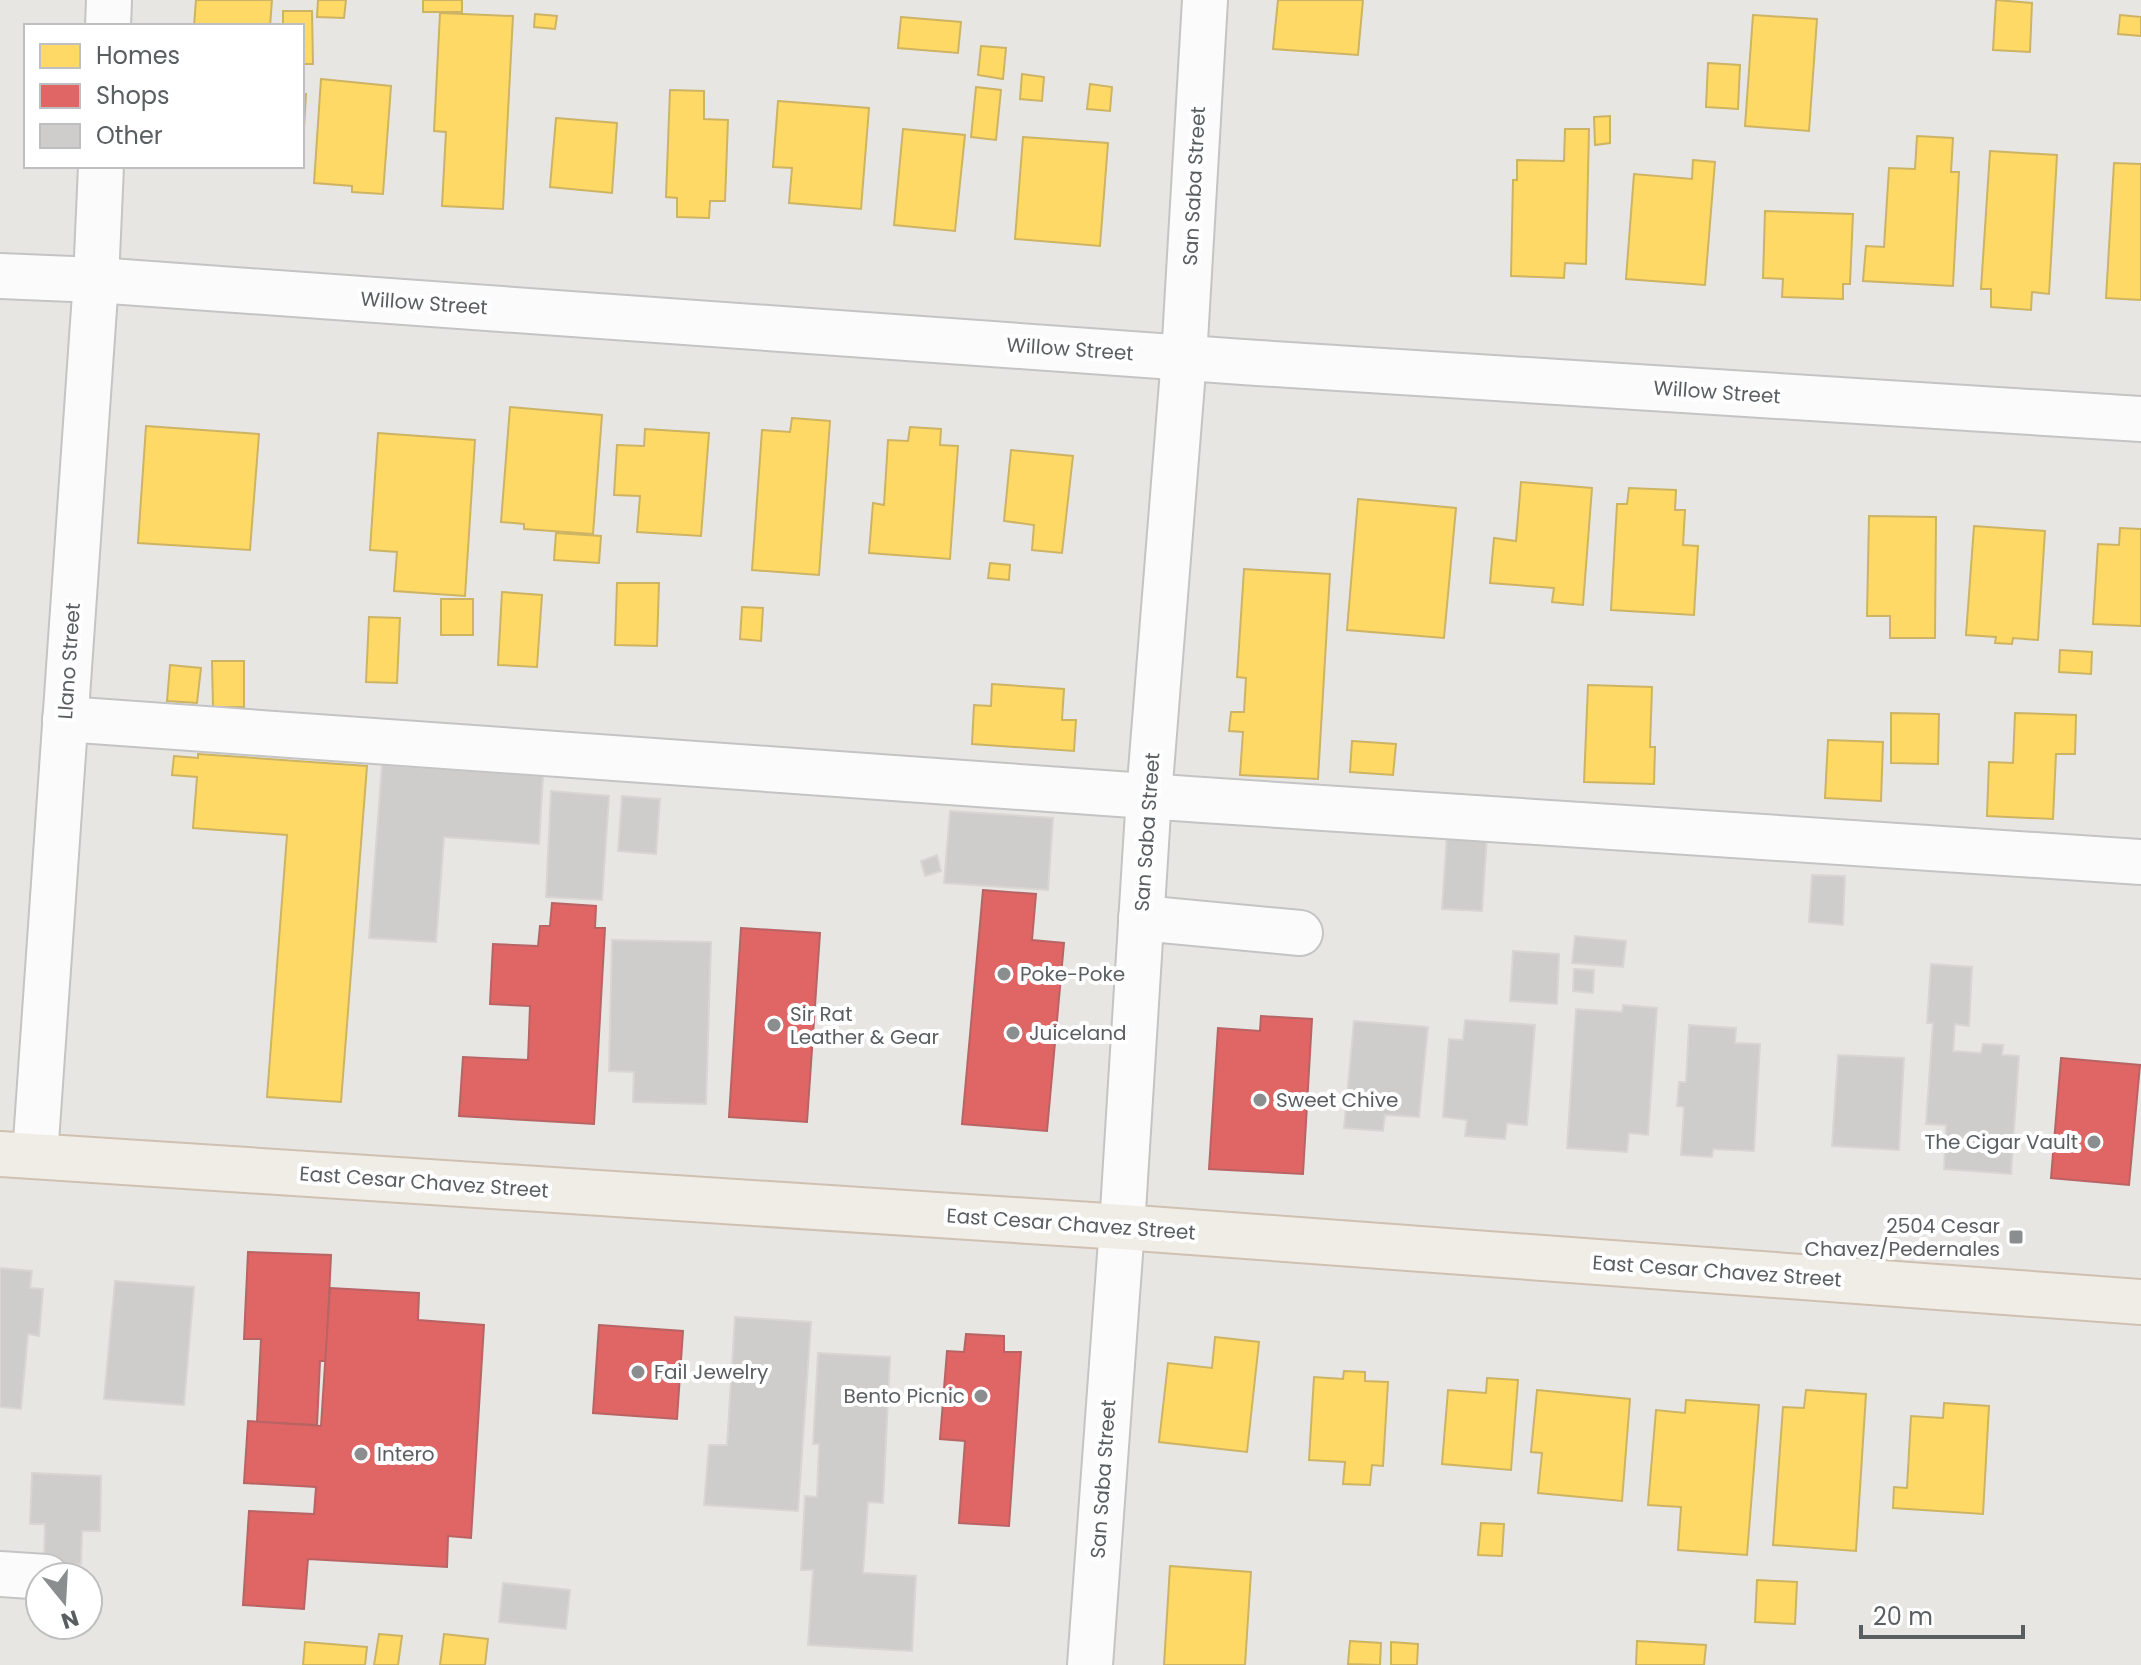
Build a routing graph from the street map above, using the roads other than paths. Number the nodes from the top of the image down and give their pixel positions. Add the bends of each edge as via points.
1 (109, 0) edge
2 (1205, 0) edge
3 (108, 24) edge
4 (101, 168) edge
5 (0, 276) edge
6 (96, 280) junction
7 (1184, 358) junction
8 (2141, 419) edge
9 (65, 719) junction
10 (1149, 796) junction
11 (2141, 862) edge
12 (1141, 918) junction
13 (1300, 933) dead end
14 (17, 1155) edge
15 (1122, 1227) junction
16 (2141, 1302) edge
17 (0, 1574) edge
18 (24, 1576) edge
19 (1090, 1665) edge

1 - 3 street
2 - 7 street, San Saba Street
4 - 6 street, Llano Street
5 - 6 street, Willow Street
6 - 7 street, Willow Street
6 - 9 street, Llano Street
7 - 8 street, Willow Street
7 - 10 street, San Saba Street
9 - 10 street
9 - 14 street, Llano Street
10 - 11 street
10 - 12 street, San Saba Street
12 - 13 street
12 - 15 street, San Saba Street
14 - 15 main road, East Cesar Chavez Street
15 - 16 main road, East Cesar Chavez Street
15 - 19 street, San Saba Street
17 - 18 street

